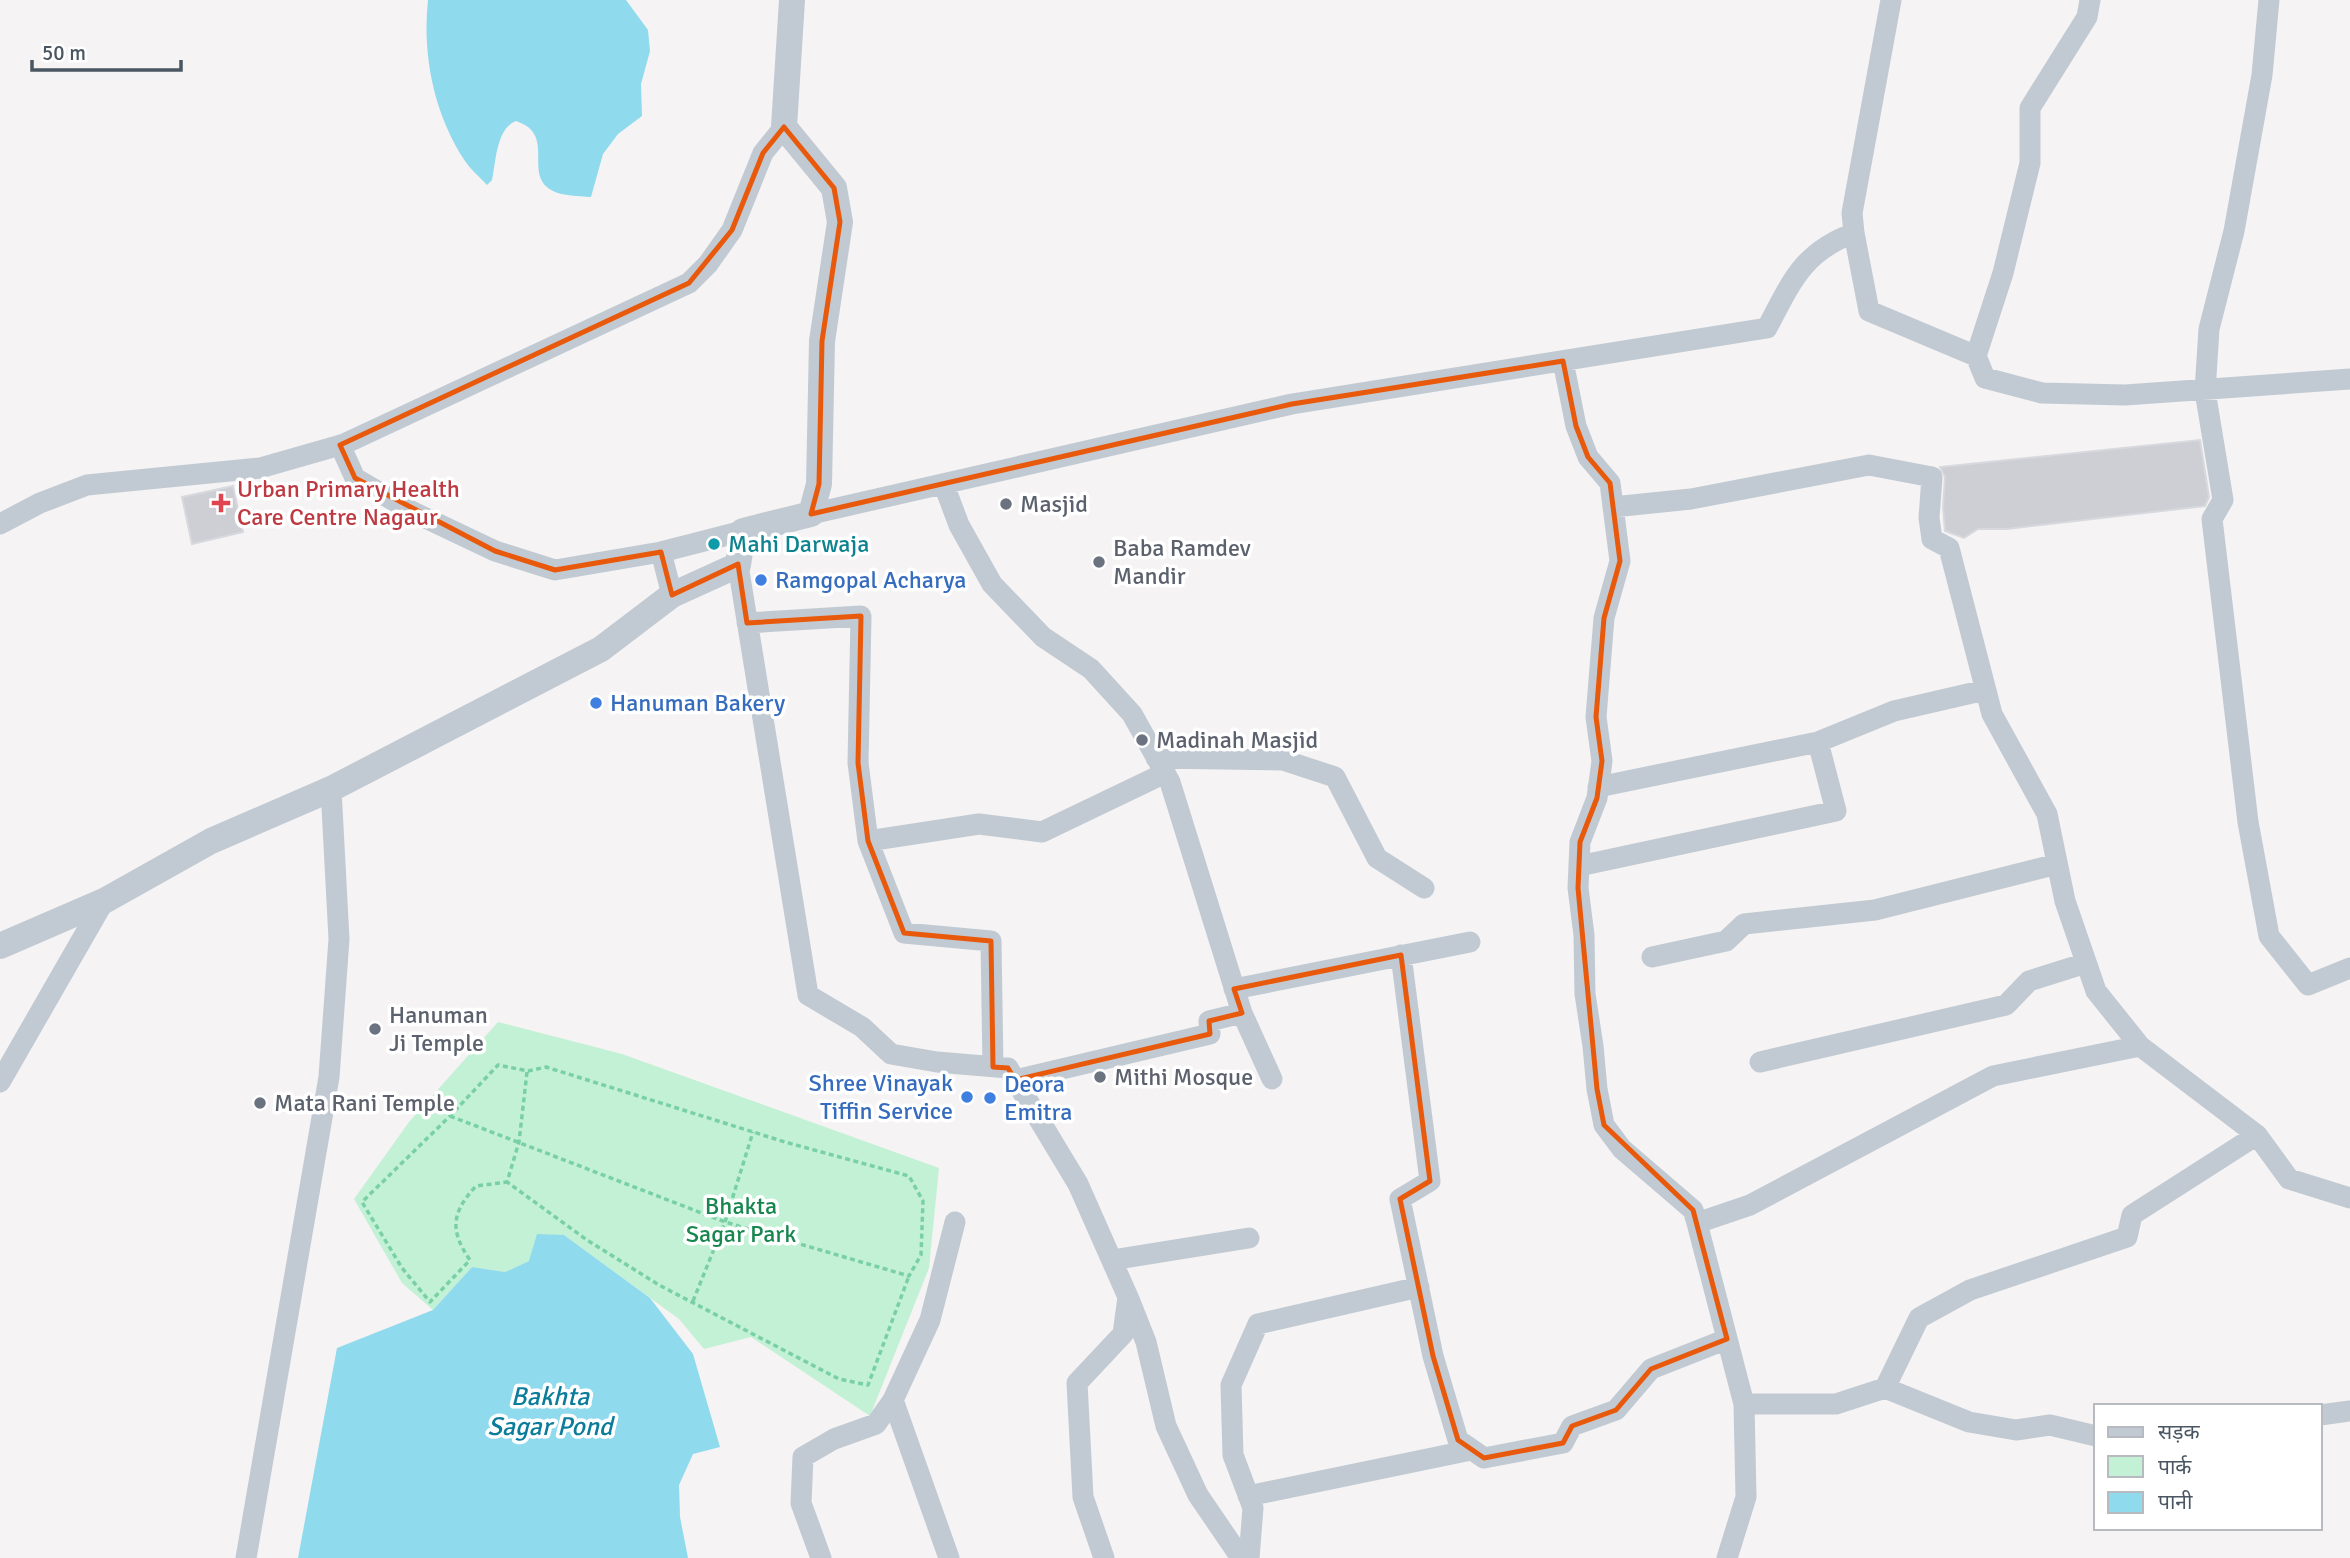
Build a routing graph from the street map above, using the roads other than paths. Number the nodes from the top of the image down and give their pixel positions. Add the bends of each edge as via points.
1 (792, 0) edge
2 (1891, 0) edge
3 (2091, 0) edge
4 (2269, 0) edge
5 (784, 127) junction
6 (1854, 233) junction
7 (1976, 356) junction
8 (1563, 361) junction
9 (2350, 379) edge
10 (2205, 391) junction
11 (340, 445) junction
12 (944, 485) junction
13 (1613, 507) junction
14 (811, 514) junction
15 (0, 524) edge
16 (743, 531) junction
17 (661, 552) junction
18 (738, 565) junction
19 (672, 595) junction
20 (747, 623) junction
21 (1985, 690) junction
22 (1818, 742) junction
23 (1161, 766) junction
24 (1598, 787) junction
25 (331, 789) junction
26 (868, 841) junction
27 (2057, 864) junction
28 (1579, 866) junction
29 (1424, 888) dead end
30 (104, 901) junction
31 (1470, 942) dead end
32 (0, 946) edge
33 (1401, 956) junction
34 (1652, 957) dead end
35 (2086, 962) junction
36 (2350, 968) edge
37 (1234, 989) junction
38 (1242, 1013) junction
39 (2140, 1046) junction
40 (1760, 1062) dead end
41 (993, 1067) junction
42 (1272, 1079) dead end
43 (1015, 1080) junction
44 (0, 1082) edge
45 (2258, 1135) junction
46 (2350, 1198) edge
47 (955, 1222) dead end
48 (1697, 1223) junction
49 (1249, 1238) dead end
50 (1112, 1260) junction
51 (1419, 1287) junction
52 (1128, 1297) junction
53 (1727, 1339) junction
54 (1885, 1388) junction
55 (893, 1400) junction
56 (1744, 1404) junction
57 (2350, 1411) edge
58 (2322, 1415) edge
59 (2094, 1436) edge
60 (1471, 1450) junction
61 (1248, 1496) junction
62 (246, 1558) edge
63 (821, 1558) edge
64 (949, 1558) edge
65 (1104, 1558) edge
66 (1241, 1558) edge
67 (1249, 1558) edge
68 (1727, 1558) edge

1 - 5 street
2 - 6 street via 1852,214
3 - 7 street via 2087,17 2030,108 2030,163 2003,273
4 - 10 street via 2262,75 2234,231 2209,329
5 - 11 street via 763,153 732,230 689,283
5 - 14 street via 834,188 840,222 822,341 819,484
6 - 7 street via 1868,311
6 - 8 street via 1832,241 1798,271 1767,328
7 - 10 street via 1985,378 2042,393
8 - 12 street via 1292,404
8 - 13 street via 1576,426 1588,457 1610,483
9 - 10 street
10 - 36 street via 2223,500 2213,519 2227,645 2248,822 2269,936 2308,985
11 - 15 street via 260,468 87,485
11 - 17 street via 355,478 495,551 555,570
12 - 14 street
12 - 23 street via 959,525 992,584 1043,637 1099,678 1132,714
13 - 21 street via 1691,499 1869,465 1932,477 1932,539 1949,548
13 - 24 street via 1620,561 1604,618 1596,717 1602,761
14 - 16 street
16 - 17 street
16 - 18 street
17 - 19 street
18 - 19 street
18 - 20 street
19 - 25 street via 601,649
20 - 26 street via 861,616 858,763
20 - 41 street via 808,995 862,1027 891,1054
21 - 22 street via 1894,711
21 - 27 street via 1992,714 2047,814
22 - 24 street
22 - 28 street via 1836,811
23 - 26 street via 1042,832 979,824
23 - 29 street via 1283,760 1335,777 1377,858
23 - 37 street via 1170,782
24 - 28 street via 1580,842
25 - 30 street via 211,841
25 - 62 street via 339,939 329,1077
26 - 41 street via 904,933 991,941
27 - 34 street via 1875,910 1744,925 1726,941
27 - 35 street
28 - 48 street via 1585,994 1604,1125 1622,1149 1693,1210
30 - 32 street
30 - 44 street
31 - 33 street
33 - 37 street
33 - 51 street via 1430,1181 1401,1199
35 - 39 street via 2096,991
35 - 40 street via 2029,981 2006,1005
37 - 38 street
38 - 42 street
38 - 43 street via 1209,1020 1210,1034
39 - 45 street
39 - 48 street via 1993,1076 1750,1205
41 - 43 street via 1008,1068
43 - 50 street via 1078,1184
45 - 46 street via 2289,1179
45 - 54 street via 2132,1215 2127,1237 1970,1290 1919,1318
47 - 55 street via 930,1320
48 - 53 street
49 - 50 street
50 - 52 street
51 - 60 street via 1458,1440
51 - 61 street via 1258,1324 1231,1385 1233,1455
52 - 65 street via 1123,1334 1077,1383 1083,1497
52 - 66 street via 1146,1342 1166,1426 1198,1496
53 - 56 street
53 - 60 street via 1651,1369 1616,1410 1573,1426 1563,1443 1484,1458
54 - 56 street via 1836,1404
54 - 59 street via 1969,1422 2015,1430 2050,1425
55 - 63 street via 876,1424 834,1439 803,1457 801,1503
55 - 64 street
56 - 68 street via 1746,1497
57 - 58 street
60 - 61 street
61 - 67 street via 1253,1508

